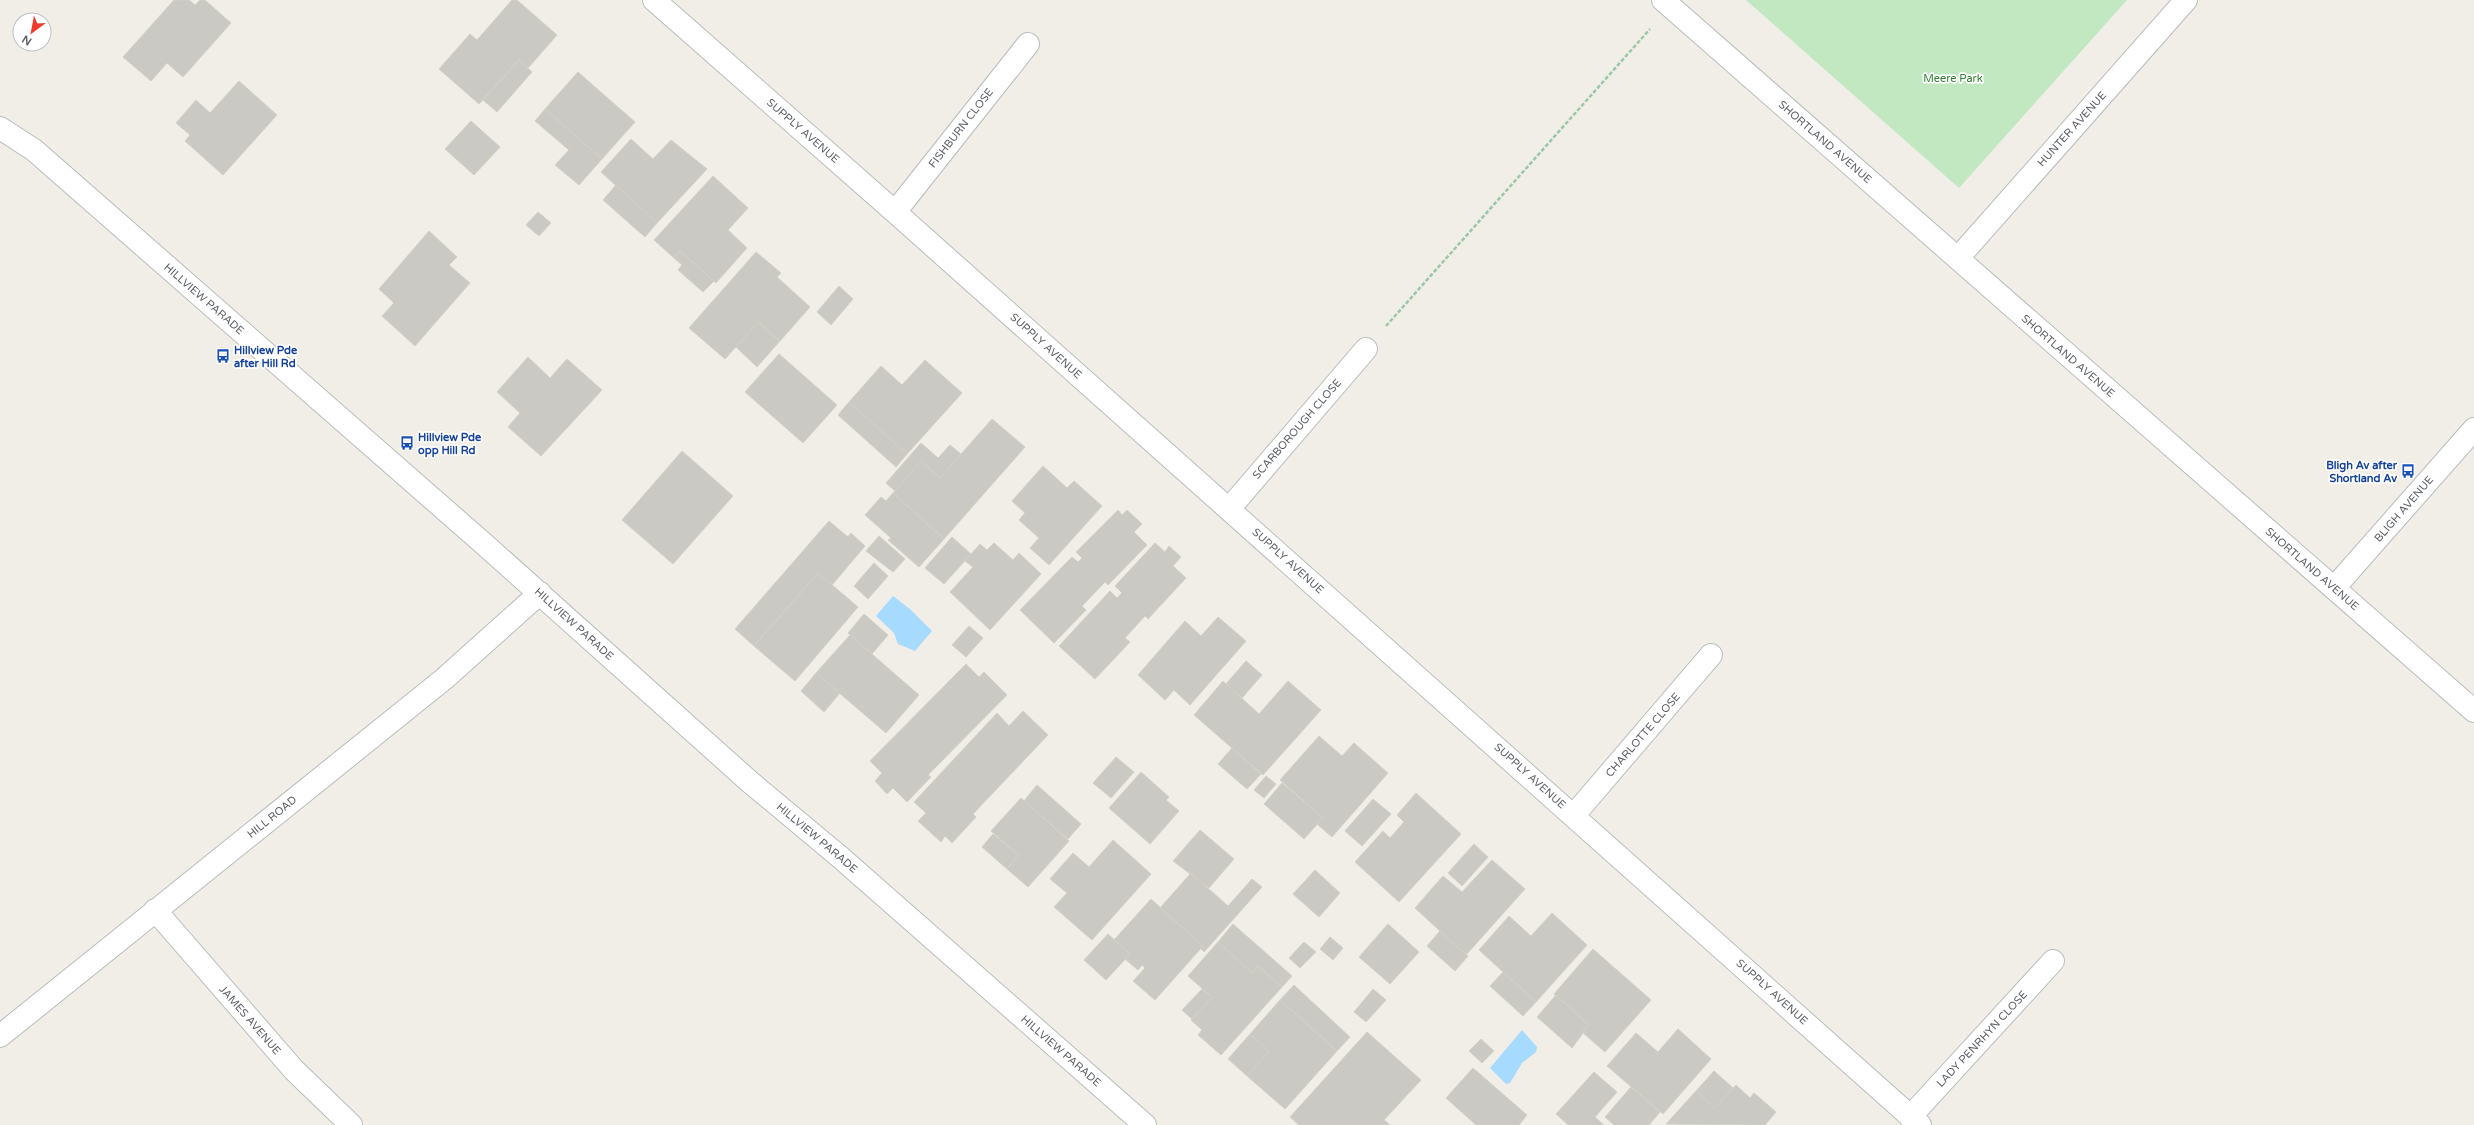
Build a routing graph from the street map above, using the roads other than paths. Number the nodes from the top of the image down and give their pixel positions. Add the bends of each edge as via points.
1 (654, 0) edge
2 (2186, 0) edge
3 (1667, 3) edge
4 (1028, 44) dead end
5 (0, 128) edge
6 (895, 212) junction
7 (1958, 258) junction
8 (1366, 349) road end
9 (2474, 429) edge
10 (1229, 509) junction
11 (2334, 588) junction
12 (540, 593) junction
13 (1711, 655) dead end
14 (2474, 711) edge
15 (1574, 815) junction
16 (154, 910) junction
17 (2053, 961) dead end
18 (0, 1036) edge
19 (1915, 1121) edge
20 (351, 1125) edge
21 (1145, 1125) edge

1 - 6 street, SUPPLY AVENUE
2 - 7 street, HUNTER AVENUE
3 - 7 street, SHORTLAND AVENUE
4 - 6 street, FISHBURN CLOSE
5 - 12 street, HILLVIEW PARADE via 34,150
6 - 10 street, SUPPLY AVENUE
7 - 11 street, SHORTLAND AVENUE
8 - 10 street, SCARBOROUGH CLOSE
9 - 11 street, BLIGH AVENUE
10 - 15 street, SUPPLY AVENUE
11 - 14 street, SHORTLAND AVENUE
12 - 16 street, HILL ROAD via 444,679
12 - 21 street, HILLVIEW PARADE via 750,782 846,862
13 - 15 street, CHARLOTTE CLOSE
15 - 19 street, SUPPLY AVENUE
16 - 18 street, HILL ROAD
16 - 20 street, JAMES AVENUE via 294,1070
17 - 19 street, LADY PENRHYN CLOSE

